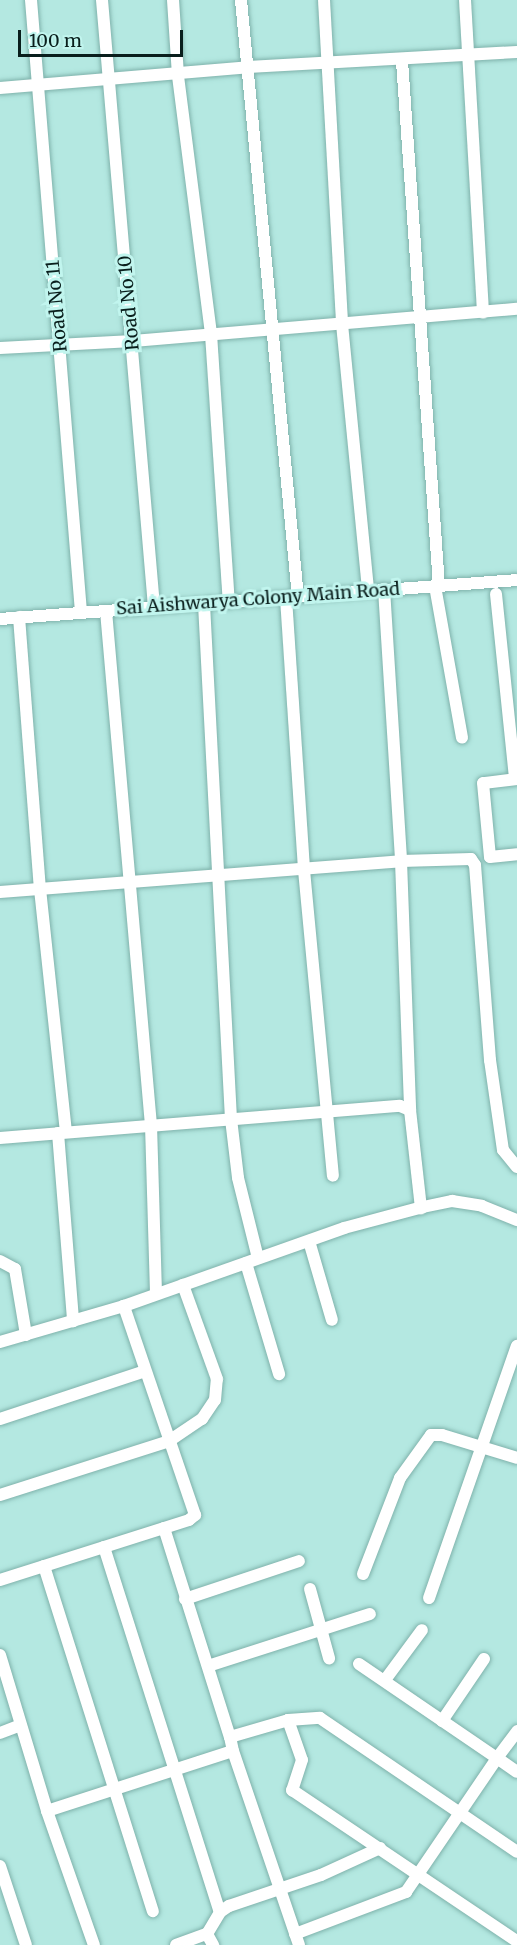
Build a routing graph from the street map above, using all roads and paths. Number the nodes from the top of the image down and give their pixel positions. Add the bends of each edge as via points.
1 (31, 0) edge
2 (102, 0) edge
3 (173, 0) edge
4 (241, 0) edge
5 (324, 0) edge
6 (465, 0) edge
7 (517, 52) edge
8 (468, 56) junction
9 (402, 61) junction
10 (329, 63) junction
11 (248, 67) junction
12 (178, 76) junction
13 (108, 81) junction
14 (39, 85) junction
15 (0, 88) edge
16 (517, 309) edge
17 (483, 312) junction
18 (418, 318) junction
19 (342, 324) junction
20 (271, 331) junction
21 (211, 334) junction
22 (133, 342) junction
23 (60, 345) junction
24 (0, 348) edge
25 (517, 580) edge
26 (437, 586) junction
27 (384, 590) junction
28 (368, 591) junction
29 (496, 594) dead end
30 (292, 597) junction
31 (230, 602) junction
32 (204, 604) junction
33 (154, 606) junction
34 (106, 611) junction
35 (81, 612) junction
36 (0, 616) edge
37 (19, 617) junction
38 (462, 738) dead end
39 (516, 779) edge
40 (517, 854) edge
41 (401, 861) junction
42 (304, 870) junction
43 (216, 874) junction
44 (128, 884) junction
45 (40, 889) junction
46 (0, 892) edge
47 (410, 1110) junction
48 (327, 1112) junction
49 (231, 1119) junction
50 (151, 1125) junction
51 (62, 1132) junction
52 (0, 1138) edge
53 (517, 1167) edge
54 (333, 1176) dead end
55 (421, 1208) junction
56 (517, 1220) edge
57 (309, 1241) junction
58 (258, 1258) junction
59 (0, 1261) edge
60 (246, 1263) junction
61 (183, 1285) junction
62 (156, 1293) junction
63 (124, 1306) junction
64 (332, 1320) dead end
65 (73, 1321) junction
66 (26, 1335) junction
67 (0, 1342) edge
68 (517, 1346) edge
69 (145, 1371) junction
70 (279, 1374) dead end
71 (0, 1419) edge
72 (169, 1441) junction
73 (481, 1448) junction
74 (517, 1458) edge
75 (0, 1495) edge
76 (164, 1528) junction
77 (104, 1547) junction
78 (299, 1562) dead end
79 (44, 1566) junction
80 (363, 1574) dead end
81 (0, 1580) edge
82 (310, 1589) dead end
83 (429, 1598) dead end
84 (185, 1599) junction
85 (370, 1614) dead end
86 (321, 1630) junction
87 (422, 1630) dead end
88 (0, 1658) edge
89 (329, 1658) dead end
90 (484, 1659) dead end
91 (359, 1664) dead end
92 (208, 1666) junction
93 (385, 1680) junction
94 (288, 1720) junction
95 (442, 1721) junction
96 (21, 1725) junction
97 (517, 1731) edge
98 (0, 1733) edge
99 (230, 1737) junction
100 (233, 1751) junction
101 (497, 1758) junction
102 (174, 1771) junction
103 (517, 1772) edge
104 (113, 1791) junction
105 (47, 1811) junction
106 (460, 1811) junction
107 (380, 1848) junction
108 (517, 1852) edge
109 (0, 1866) edge
110 (419, 1874) junction
111 (279, 1890) junction
112 (153, 1911) dead end
113 (220, 1912) junction
114 (210, 1939) edge
115 (297, 1940) edge
116 (517, 1941) edge
117 (26, 1945) edge
118 (94, 1945) edge
119 (176, 1945) edge

1 - 14 street, Road No 11
2 - 13 street, Road No 10
3 - 12 street
4 - 11 street
5 - 10 street
6 - 8 street
7 - 8 street
8 - 9 street
8 - 17 street
9 - 10 street
9 - 18 street
10 - 11 street
10 - 19 street
11 - 12 street
11 - 20 street
12 - 13 street
12 - 21 street
13 - 14 street
13 - 22 street, Road No 10
14 - 15 street
14 - 23 street, Road No 11
16 - 17 street
17 - 18 street
18 - 19 street
18 - 26 street
19 - 20 street
19 - 28 street
20 - 21 street
20 - 30 street
21 - 22 street
21 - 31 street
22 - 23 street
22 - 33 street, Road No 10
23 - 24 street
23 - 35 street, Road No 11
25 - 26 street, Sai Aishwarya Colony Main Road
26 - 27 street, Sai Aishwarya Colony Main Road
26 - 38 street
27 - 28 street, Sai Aishwarya Colony Main Road
27 - 41 street
28 - 30 street, Sai Aishwarya Colony Main Road
29 - 39 street
30 - 31 street, Sai Aishwarya Colony Main Road
30 - 42 street
31 - 32 street, Sai Aishwarya Colony Main Road
32 - 33 street, Sai Aishwarya Colony Main Road
32 - 43 street
33 - 34 street, Sai Aishwarya Colony Main Road
34 - 35 street, Sai Aishwarya Colony Main Road
34 - 44 street
35 - 37 street, Sai Aishwarya Colony Main Road
36 - 37 street, Sai Aishwarya Colony Main Road
37 - 45 street
39 - 40 street via 483,783 490,857
41 - 42 street
41 - 47 street
41 - 53 street via 466,858 475,865 490,1060 503,1150
42 - 43 street
42 - 48 street
43 - 44 street
43 - 49 street
44 - 45 street
44 - 50 street
45 - 46 street
45 - 51 street
47 - 48 street via 400,1106
47 - 55 street
48 - 49 street
48 - 54 street
49 - 50 street
49 - 58 street via 238,1178
50 - 51 street
50 - 62 street
51 - 52 street
51 - 65 street
55 - 56 street via 452,1201 482,1206
55 - 57 street
57 - 58 street
57 - 64 street
58 - 60 street
59 - 66 street via 15,1269
60 - 61 street
60 - 70 street
61 - 62 street
61 - 72 street via 218,1390 202,1419
62 - 63 street
63 - 65 street
63 - 69 street
65 - 66 street
66 - 67 street
68 - 73 street
69 - 71 street
69 - 72 street
72 - 75 street
72 - 76 street via 195,1515
73 - 74 street
73 - 80 street via 442,1435 426,1439 400,1478
73 - 83 street
76 - 77 street
76 - 84 street
77 - 79 street
77 - 102 street
78 - 84 street
79 - 81 street
79 - 104 street
82 - 86 street
84 - 92 street
85 - 86 street
86 - 89 street
86 - 92 street
87 - 93 street
88 - 96 street
90 - 95 street
91 - 93 street
92 - 99 street
93 - 95 street
94 - 99 street
94 - 106 street via 320,1718
94 - 107 street via 302,1760 292,1790
95 - 101 street
96 - 98 street
96 - 105 street
97 - 101 street
99 - 100 street
100 - 102 street
100 - 111 street
101 - 103 street
101 - 106 street
102 - 104 street
102 - 113 street
104 - 105 street
104 - 112 street
105 - 118 street
106 - 108 street
106 - 110 street
107 - 110 street
107 - 111 street
109 - 117 street
110 - 115 street via 396,1899
110 - 116 street
111 - 113 street
111 - 115 street
113 - 114 street
114 - 119 street

